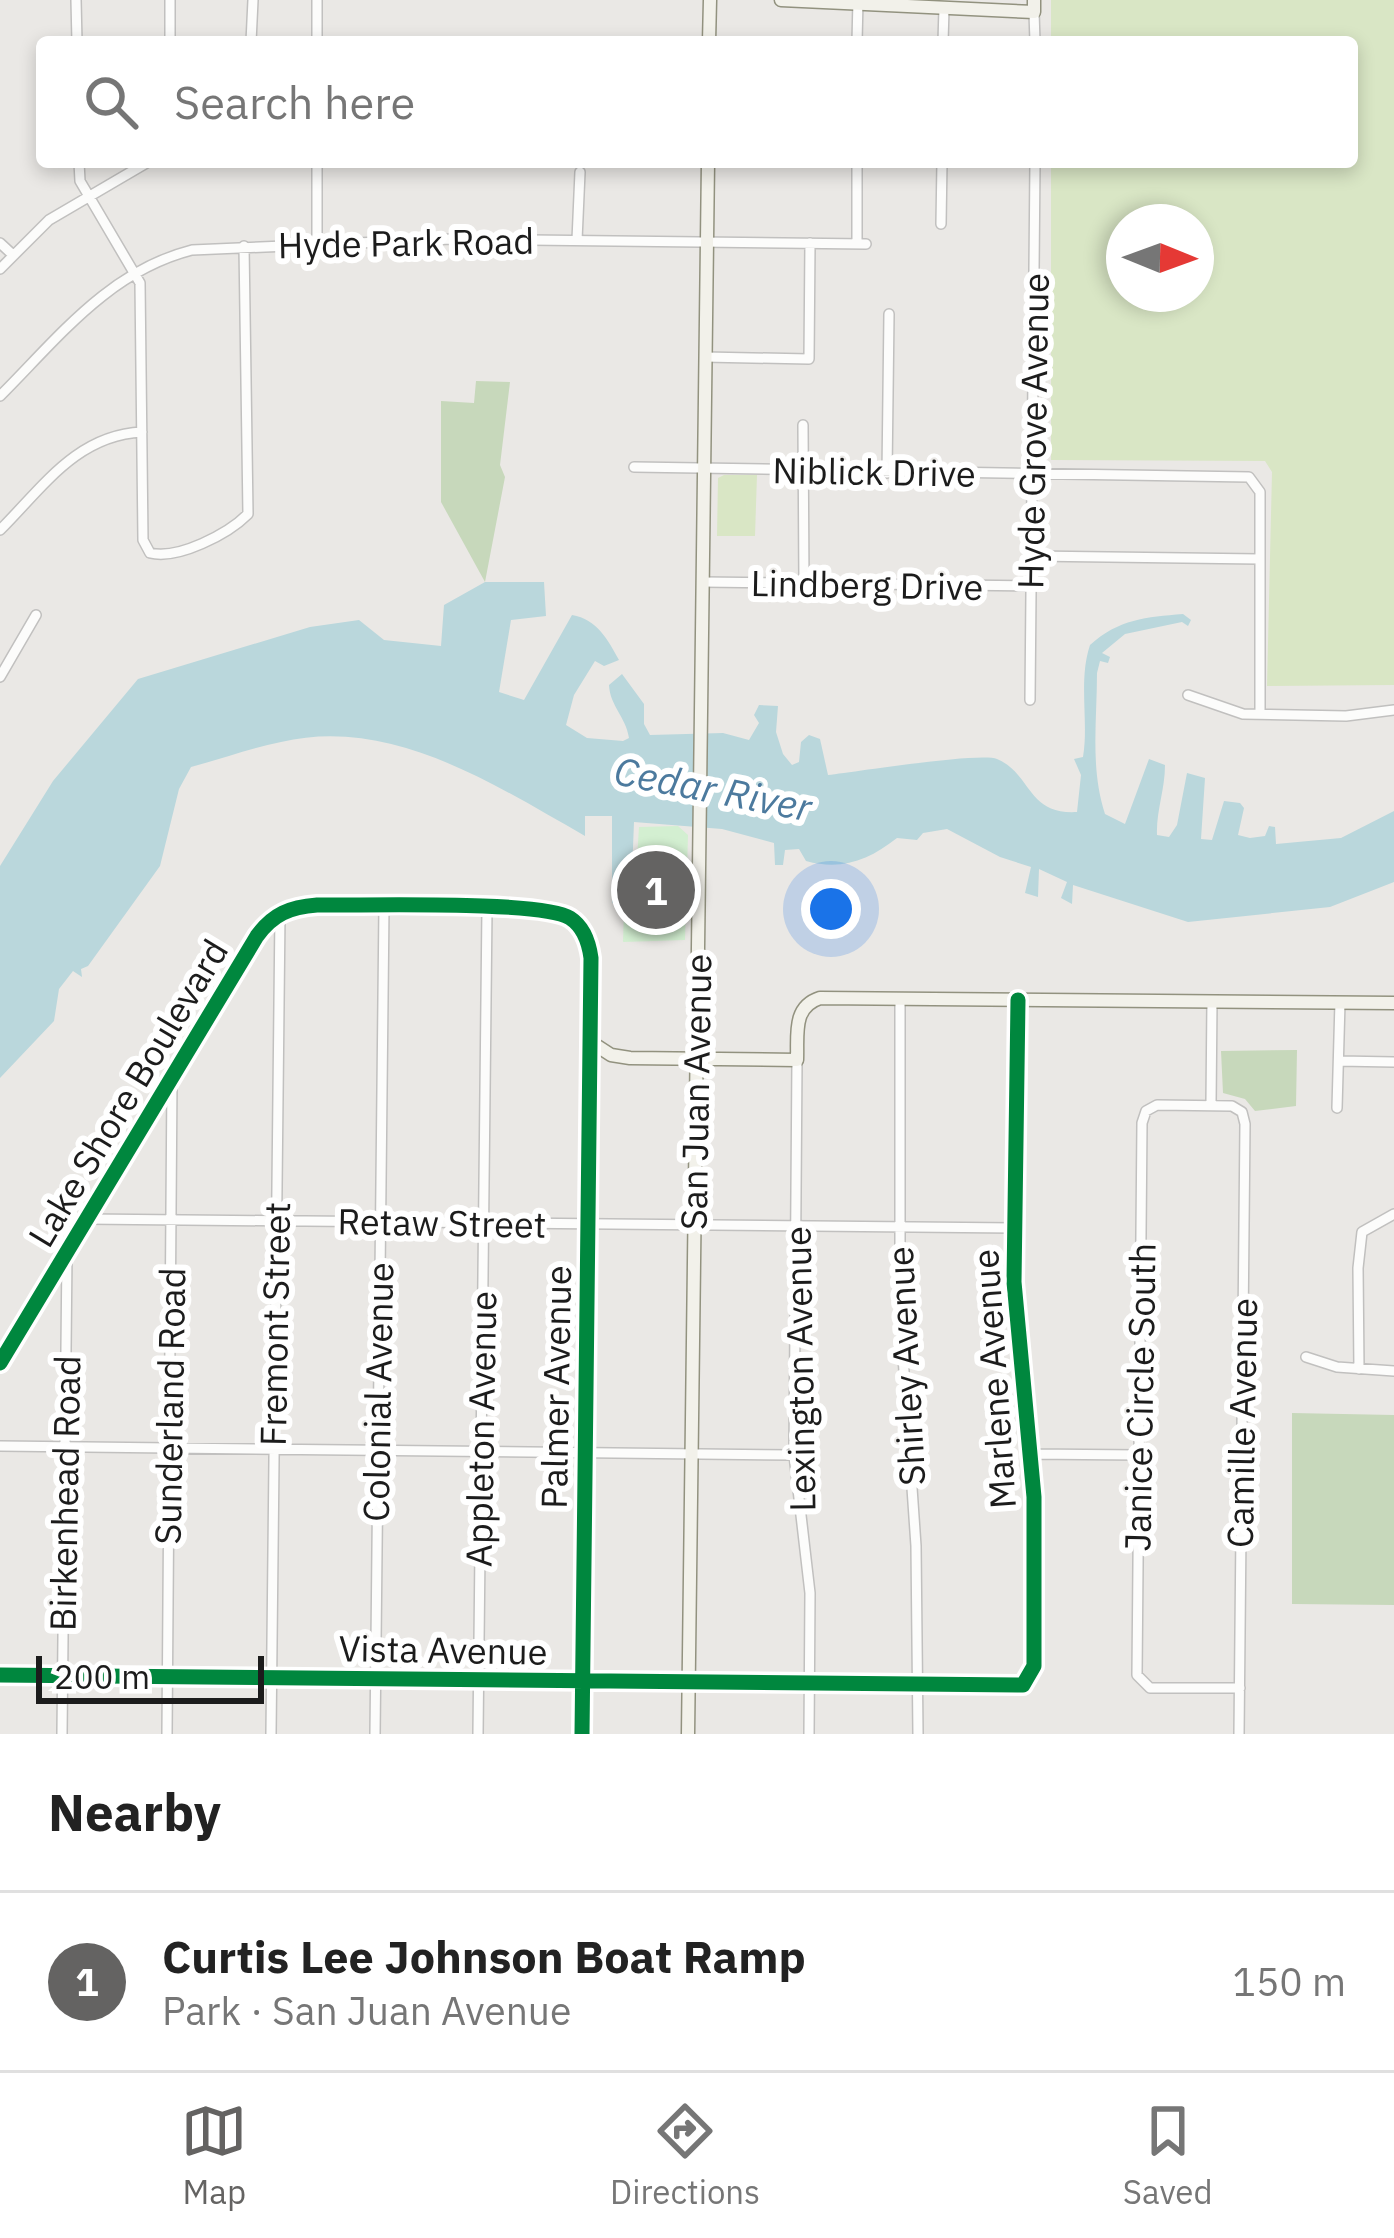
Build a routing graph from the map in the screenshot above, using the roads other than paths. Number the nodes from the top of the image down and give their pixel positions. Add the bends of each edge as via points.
1 (76, 0) edge
2 (170, 0) edge
3 (253, 0) edge
4 (317, 0) edge
5 (710, 0) edge
6 (781, 0) edge
7 (858, 2) edge
8 (1034, 6) edge
9 (944, 8) junction
10 (77, 36) edge
11 (170, 36) edge
12 (251, 36) edge
13 (317, 36) edge
14 (709, 36) edge
15 (857, 36) edge
16 (944, 36) edge
17 (1035, 36) edge
18 (79, 168) edge
19 (138, 168) edge
20 (317, 168) edge
21 (708, 168) edge
22 (857, 168) edge
23 (941, 168) edge
24 (1035, 168) edge
25 (580, 172) dead end
26 (89, 196) junction
27 (940, 224) dead end
28 (577, 239) junction
29 (707, 240) junction
30 (0, 243) edge
31 (810, 243) junction
32 (317, 244) junction
33 (244, 246) junction
34 (14, 255) junction
35 (0, 269) edge
36 (134, 272) junction
37 (889, 314) dead end
38 (705, 357) junction
39 (0, 396) edge
40 (803, 425) dead end
41 (142, 432) junction
42 (634, 467) dead end
43 (704, 469) junction
44 (805, 472) junction
45 (887, 473) junction
46 (1033, 474) junction
47 (0, 530) edge
48 (1032, 556) junction
49 (1259, 559) junction
50 (703, 582) junction
51 (804, 584) junction
52 (1031, 586) junction
53 (36, 615) dead end
54 (0, 677) edge
55 (1188, 695) dead end
56 (1030, 700) dead end
57 (1394, 710) edge
58 (1260, 714) junction
59 (384, 906) junction
60 (488, 908) junction
61 (280, 913) junction
62 (900, 999) junction
63 (1018, 1000) junction
64 (1212, 1001) junction
65 (1340, 1002) junction
66 (1394, 1003) edge
67 (590, 1042) junction
68 (697, 1059) junction
69 (797, 1060) junction
70 (1339, 1061) junction
71 (1394, 1062) edge
72 (172, 1077) junction
73 (1210, 1104) junction
74 (1336, 1108) dead end
75 (1394, 1214) edge
76 (87, 1219) junction
77 (172, 1220) junction
78 (276, 1221) junction
79 (380, 1222) junction
80 (483, 1223) junction
81 (588, 1224) junction
82 (695, 1225) junction
83 (796, 1226) junction
84 (900, 1226) junction
85 (1014, 1228) junction
86 (67, 1252) junction
87 (1306, 1357) dead end
88 (0, 1363) edge
89 (1359, 1369) junction
90 (1394, 1371) edge
91 (0, 1446) edge
92 (65, 1447) junction
93 (170, 1448) junction
94 (274, 1449) junction
95 (377, 1450) junction
96 (482, 1452) junction
97 (585, 1453) junction
98 (692, 1454) junction
99 (1030, 1454) junction
100 (794, 1455) junction
101 (1139, 1455) junction
102 (0, 1675) edge
103 (63, 1676) junction
104 (167, 1677) junction
105 (271, 1678) junction
106 (375, 1679) junction
107 (479, 1680) junction
108 (1028, 1681) joint
109 (582, 1682) junction
110 (689, 1683) junction
111 (810, 1684) junction
112 (919, 1685) junction
113 (1240, 1688) junction
114 (62, 1734) edge
115 (166, 1734) edge
116 (271, 1734) edge
117 (375, 1734) edge
118 (478, 1734) edge
119 (582, 1734) edge
120 (688, 1734) edge
121 (809, 1734) edge
122 (918, 1734) edge
123 (1239, 1734) edge

1 - 10 street
2 - 11 street
3 - 12 street
4 - 13 street
5 - 14 street
6 - 7 street
7 - 9 street
7 - 15 street
8 - 9 street
8 - 17 street
9 - 16 street
18 - 26 street
19 - 26 street
20 - 32 street
21 - 29 street, San Juan Avenue
22 - 31 street, Hyde Park Road via 861,244
23 - 27 street
24 - 46 street, Hyde Grove Avenue
25 - 28 street
26 - 34 street
26 - 36 street
28 - 29 street, Hyde Park Road
28 - 32 street, Hyde Park Road
29 - 31 street, Hyde Park Road
29 - 38 street, San Juan Avenue
30 - 34 street
31 - 38 street via 809,359
32 - 33 street, Hyde Park Road
33 - 36 street, Hyde Park Road via 192,250
33 - 41 street via 248,514 184,550 150,553 143,540
34 - 35 street
36 - 39 street, Hyde Park Road
36 - 41 street
37 - 45 street
38 - 43 street, San Juan Avenue
40 - 44 street
41 - 47 street via 81,450
42 - 43 street, Niblick Drive
43 - 44 street, Niblick Drive
43 - 50 street, San Juan Avenue
44 - 45 street, Niblick Drive
44 - 51 street
45 - 46 street, Niblick Drive
46 - 48 street, Hyde Grove Avenue
46 - 49 street, Niblick Drive via 1250,477 1260,492
48 - 49 street
48 - 52 street, Hyde Grove Avenue
49 - 58 street
50 - 51 street, Lindberg Drive
50 - 68 street, San Juan Avenue
51 - 52 street, Lindberg Drive
52 - 56 street, Hyde Grove Avenue
53 - 54 street
55 - 58 street
57 - 58 street
59 - 60 street
59 - 61 street
59 - 79 street, Colonial Avenue
60 - 67 street via 548,910 578,926 592,958
60 - 80 street, Appleton Avenue
61 - 72 street, Lake Shore Boulevard via 257,937
61 - 78 street, Fremont Street
62 - 63 street
62 - 69 street, Lexington Avenue via 820,998 805,1005
62 - 84 street, Shirley Avenue
63 - 64 street
63 - 85 street, Marlene Avenue
64 - 65 street
64 - 73 street
65 - 66 street
65 - 70 street
67 - 68 street via 611,1055
67 - 81 street, Palmer Avenue
68 - 69 street
68 - 82 street, San Juan Avenue
69 - 83 street, Lexington Avenue
70 - 71 street
70 - 74 street
72 - 76 street, Lake Shore Boulevard
72 - 77 street, Sunderland Road
73 - 101 street, Janice Circle South via 1157,1105 1142,1123
73 - 113 street, Camille Avenue via 1232,1106 1245,1124
75 - 89 street via 1362,1232
76 - 77 street, Retaw Street
76 - 86 street, Lake Shore Boulevard
77 - 78 street, Retaw Street
77 - 93 street, Sunderland Road
78 - 79 street, Retaw Street
78 - 94 street, Fremont Street
79 - 80 street, Retaw Street
79 - 95 street, Colonial Avenue
80 - 81 street, Retaw Street
80 - 96 street, Appleton Avenue
81 - 82 street, Retaw Street
81 - 97 street, Palmer Avenue
82 - 83 street, Retaw Street
82 - 98 street, San Juan Avenue
83 - 84 street, Retaw Street
83 - 100 street, Lexington Avenue
84 - 85 street, Retaw Street
84 - 112 street, Shirley Avenue
85 - 99 street, Marlene Avenue
86 - 88 street, Lake Shore Boulevard
86 - 92 street, Birkenhead Road
87 - 89 street
89 - 90 street
91 - 92 street
92 - 93 street
92 - 103 street, Birkenhead Road
93 - 94 street
93 - 104 street, Sunderland Road
94 - 95 street
94 - 105 street, Fremont Street
95 - 96 street
95 - 106 street, Colonial Avenue
96 - 97 street
96 - 107 street, Appleton Avenue
97 - 98 street
97 - 109 street, Palmer Avenue
98 - 100 street
98 - 110 street, San Juan Avenue
99 - 101 street
99 - 108 street, Marlene Avenue
100 - 111 street, Lexington Avenue via 810,1593
101 - 113 street, Janice Circle South via 1137,1676 1150,1688
102 - 103 street, Vista Avenue
103 - 104 street, Vista Avenue
103 - 114 street, Birkenhead Road
104 - 105 street, Vista Avenue
104 - 115 street, Sunderland Road
105 - 106 street, Vista Avenue
105 - 116 street, Fremont Street
106 - 107 street, Vista Avenue
106 - 117 street, Colonial Avenue
107 - 109 street, Vista Avenue
107 - 118 street, Appleton Avenue
108 - 112 street, Vista Avenue
109 - 110 street, Vista Avenue
109 - 119 street, Palmer Avenue
110 - 111 street, Vista Avenue
110 - 120 street, San Juan Avenue
111 - 112 street, Vista Avenue
111 - 121 street, Lexington Avenue
112 - 122 street, Shirley Avenue
113 - 123 street, Camille Avenue

